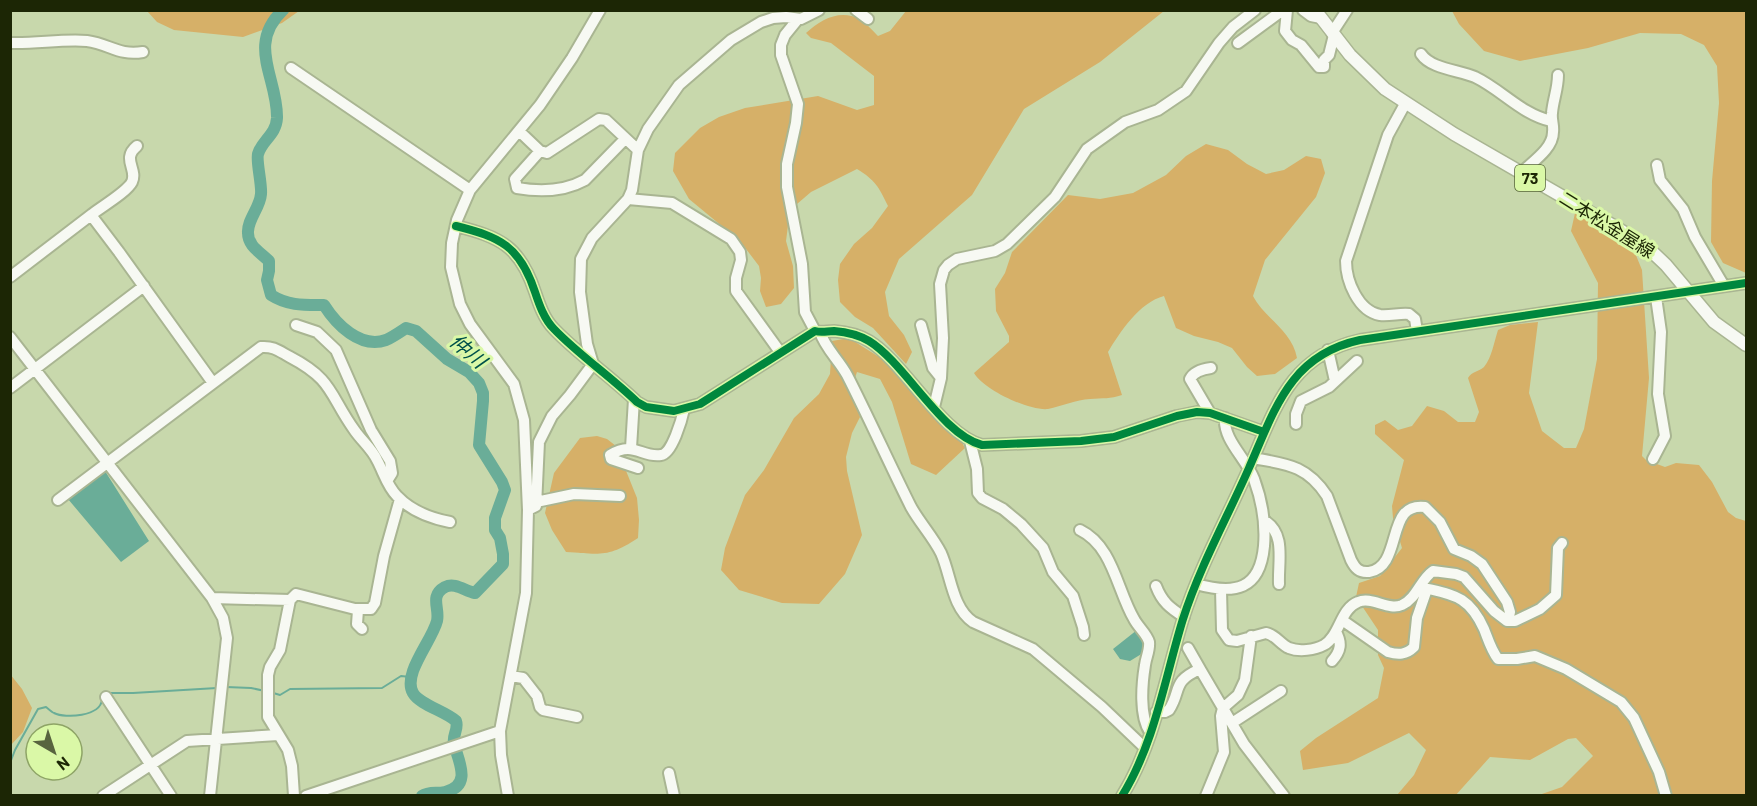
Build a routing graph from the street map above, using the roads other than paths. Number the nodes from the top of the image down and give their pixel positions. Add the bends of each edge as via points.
1 (819, 10) edge
2 (856, 10) edge
3 (1255, 10) edge
4 (1285, 10) edge
5 (1303, 10) edge
6 (1347, 10) edge
7 (595, 12) edge
8 (1318, 14) edge
9 (868, 19) dead end
10 (798, 20) junction
11 (1333, 34) junction
12 (10, 43) edge
13 (1238, 43) dead end
14 (143, 52) dead end
15 (1421, 54) dead end
16 (291, 68) dead end
17 (1558, 75) dead end
18 (1405, 104) junction
19 (1551, 121) junction
20 (519, 131) junction
21 (625, 139) junction
22 (136, 146) dead end
23 (639, 150) junction
24 (540, 151) junction
25 (1658, 165) dead end
26 (1521, 172) junction
27 (470, 190) junction
28 (628, 199) junction
29 (91, 215) junction
30 (456, 226) junction
31 (10, 277) edge
32 (1746, 283) edge
33 (144, 286) junction
34 (1724, 286) junction
35 (1689, 292) junction
36 (1656, 297) junction
37 (296, 325) dead end
38 (921, 325) dead end
39 (1417, 331) junction
40 (818, 332) junction
41 (10, 337) edge
42 (1746, 345) edge
43 (1328, 350) junction
44 (780, 352) junction
45 (1357, 361) dead end
46 (592, 364) junction
47 (1210, 368) dead end
48 (35, 369) junction
49 (940, 378) junction
50 (1335, 381) junction
51 (213, 383) junction
52 (10, 388) edge
53 (634, 399) junction
54 (934, 407) junction
55 (684, 409) junction
56 (1210, 413) junction
57 (1225, 418) junction
58 (1296, 424) dead end
59 (1264, 432) junction
60 (970, 441) junction
61 (631, 448) junction
62 (1653, 459) dead end
63 (108, 462) junction
64 (1251, 463) junction
65 (638, 468) dead end
66 (387, 481) junction
67 (620, 496) dead end
68 (400, 499) junction
69 (58, 500) dead end
70 (536, 502) junction
71 (528, 510) junction
72 (1265, 521) junction
73 (450, 522) dead end
74 (1080, 530) dead end
75 (1562, 543) dead end
76 (1196, 584) junction
77 (1279, 584) dead end
78 (1156, 586) dead end
79 (1423, 588) junction
80 (1221, 590) junction
81 (212, 598) junction
82 (290, 600) junction
83 (358, 610) junction
84 (1184, 617) junction
85 (1342, 620) junction
86 (1508, 621) junction
87 (362, 629) dead end
88 (1336, 632) junction
89 (1084, 635) dead end
90 (1251, 636) junction
91 (1188, 648) dead end
92 (1332, 661) dead end
93 (1200, 669) junction
94 (511, 676) junction
95 (1281, 691) dead end
96 (106, 697) dead end
97 (1223, 708) junction
98 (1156, 711) junction
99 (577, 717) dead end
100 (1232, 723) junction
101 (500, 731) junction
102 (1150, 732) junction
103 (278, 735) junction
104 (216, 739) junction
105 (1144, 748) junction
106 (151, 765) junction
107 (669, 773) dead end
108 (103, 795) edge
109 (171, 795) edge
110 (210, 795) edge
111 (294, 795) edge
112 (306, 795) edge
113 (508, 795) edge
114 (674, 795) edge
115 (1122, 795) edge
116 (1206, 795) edge
117 (1284, 795) edge
118 (1666, 795) edge

1 - 10 street
2 - 9 street
3 - 49 street via 1219,43 1186,91 1158,110 1125,122 1088,149 1055,197 1007,244 948,265 940,284
4 - 11 street via 1285,32 1319,67 1324,67
4 - 13 street
5 - 8 street via 1311,16
6 - 11 street
7 - 20 street via 555,82
8 - 11 main road, 二本松金屋線 / 73
10 - 23 street via 782,16 761,22 704,61 678,85 648,129
10 - 40 street via 781,45 798,104 787,164 787,187 802,264 805,312
11 - 18 main road, 二本松金屋線 / 73 via 1368,74
12 - 14 street via 84,41 101,43 123,53
15 - 19 street via 1430,62 1485,82 1537,118
16 - 27 street
17 - 19 street
18 - 26 main road, 二本松金屋線 / 73
18 - 39 street via 1372,177 1346,268 1364,308 1377,315 1409,314 1415,319
19 - 26 street via 1551,141
20 - 24 street
20 - 27 street
21 - 23 street
21 - 24 street via 606,120 599,119 547,153
21 - 24 street via 585,180 568,188 517,188 515,179
22 - 29 street via 130,156 130,184
23 - 28 street
25 - 34 street via 1660,180 1683,209
26 - 35 main road, 二本松金屋線 / 73 via 1647,247
27 - 30 street
28 - 44 street via 672,203 731,239 741,260 736,291
28 - 46 street via 592,238 581,259 580,292
29 - 31 street
29 - 33 street
30 - 46 street via 493,237 511,248 529,273 540,307 552,327
30 - 71 street via 451,267 460,304 514,384 522,407
32 - 34 street
33 - 48 street
33 - 51 street
34 - 35 street
35 - 36 street
35 - 42 main road, 二本松金屋線 / 73 via 1714,322
36 - 39 street
36 - 62 street via 1661,332 1658,394 1665,436
37 - 66 street via 317,332 336,350 390,461 392,473
38 - 49 street via 933,368
39 - 43 street
40 - 44 street
40 - 54 street via 851,334 869,341
40 - 105 street via 839,360 913,509 940,552 965,616 1039,653
41 - 48 street
43 - 50 street
43 - 59 street via 1297,375
44 - 55 street via 700,404
45 - 50 street
46 - 53 street
46 - 70 street via 552,416 539,442
47 - 56 street via 1200,370 1190,379
48 - 52 street
48 - 63 street
49 - 54 street
50 - 58 street via 1300,401
51 - 63 street
51 - 66 street via 261,347 276,348 311,368 326,383 355,432 377,459
53 - 55 street via 658,410
53 - 61 street
54 - 60 street
55 - 61 street via 665,454
56 - 57 street
56 - 60 street via 1185,414 1114,437 1082,441 988,446
57 - 59 street
57 - 64 street via 1226,432
59 - 64 street
60 - 89 street via 978,493 1021,524 1043,548 1053,572 1072,596
61 - 65 street via 612,453 610,459
63 - 69 street
63 - 81 street
64 - 72 street
64 - 76 street
64 - 86 street via 1299,468 1321,487 1351,560 1361,572 1373,571 1385,561 1407,511 1425,507 1440,522 1454,549 1482,564 1507,602
66 - 68 street
67 - 70 street via 574,494
68 - 73 street via 420,513
68 - 83 street via 375,603 371,609
70 - 71 street via 535,508
71 - 94 street via 526,593
72 - 77 street via 1280,541
72 - 80 street via 1263,558 1257,576 1244,585
74 - 102 street via 1097,542 1132,617 1148,639 1143,714
75 - 86 street via 1558,548 1557,590 1553,599 1527,616
76 - 80 street
76 - 84 street
78 - 84 street via 1168,607
79 - 85 street via 1400,606 1359,602
79 - 85 street via 1414,646 1405,653 1388,652
79 - 86 street via 1433,571 1462,576
79 - 118 street via 1467,602 1498,659 1541,658 1621,702 1634,718
80 - 90 street via 1224,635 1233,641
81 - 82 street
81 - 104 street via 227,632
82 - 83 street via 296,594
82 - 103 street via 280,650 268,675 268,717
83 - 87 street via 357,624
84 - 98 street
85 - 88 street
88 - 90 street via 1322,646 1303,650 1288,648 1270,634
88 - 92 street via 1340,652
90 - 97 street via 1245,680 1238,695
91 - 93 street
93 - 97 street
93 - 98 street via 1179,683 1166,712
94 - 99 street via 523,678 543,710
94 - 101 street
95 - 100 street
96 - 106 street
97 - 100 street
97 - 116 street via 1224,752
98 - 102 street
100 - 117 street
101 - 112 street
101 - 113 street
102 - 105 street
103 - 104 street
103 - 111 street via 288,750
104 - 106 street via 187,741
104 - 110 street
105 - 115 street
106 - 108 street
106 - 109 street
107 - 114 street

